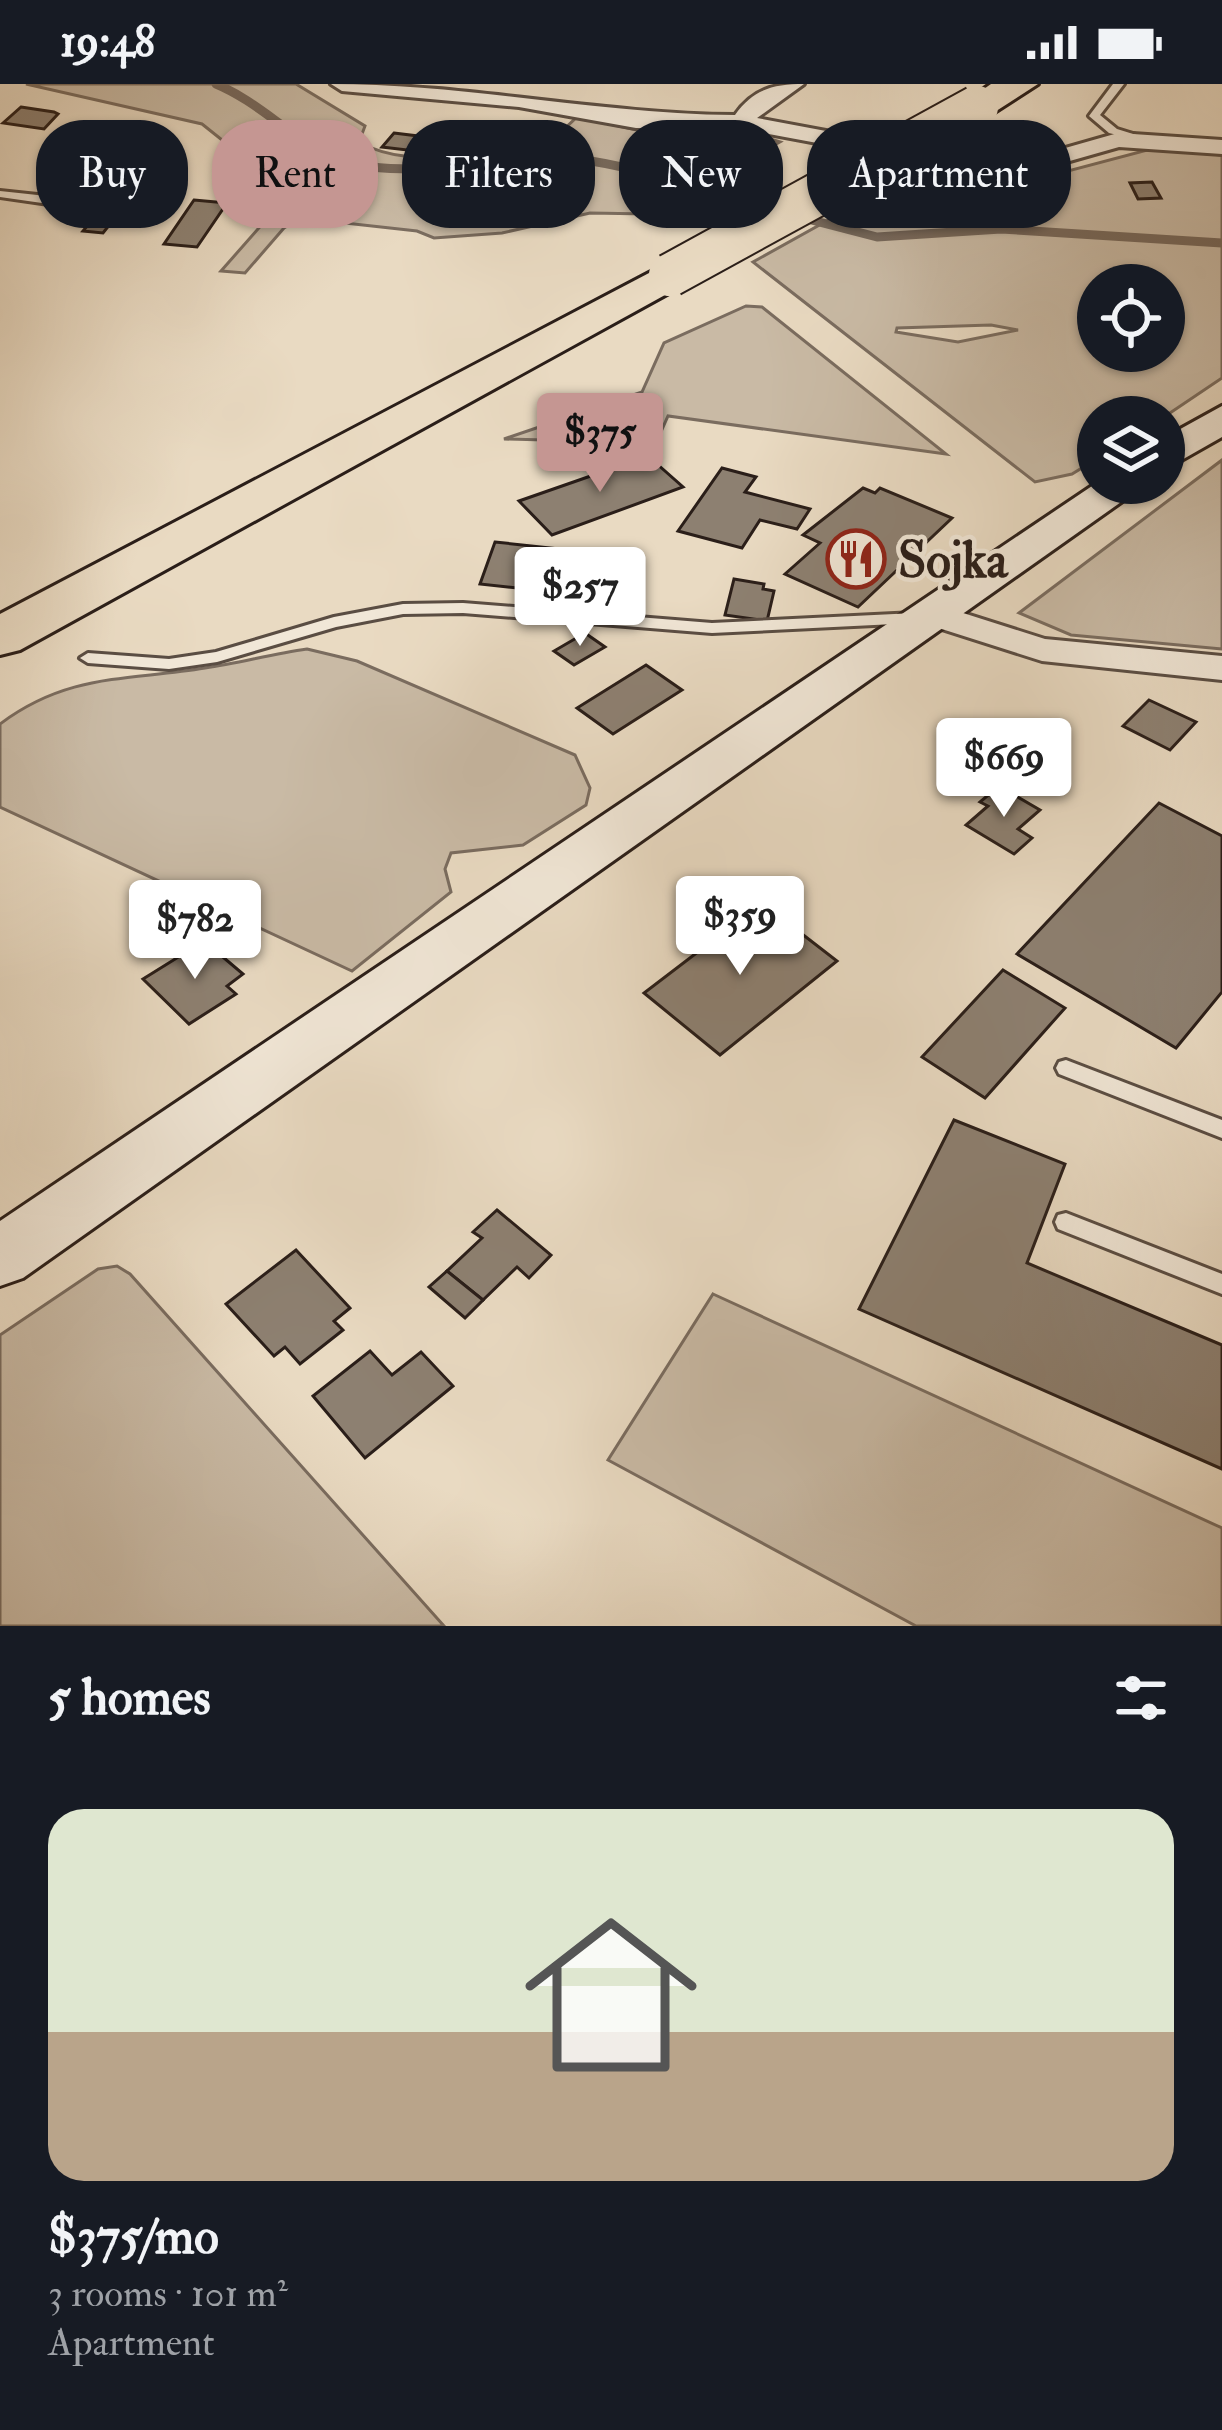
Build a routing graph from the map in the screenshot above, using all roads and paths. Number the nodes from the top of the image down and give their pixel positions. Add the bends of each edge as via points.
1 (342, 84) edge
2 (793, 84) edge
3 (1019, 84) edge
4 (1119, 84) edge
5 (960, 95) edge
6 (630, 120) edge
7 (743, 120) edge
8 (783, 130) edge
9 (1142, 140) junction
10 (1222, 147) edge
11 (0, 194) edge
12 (36, 198) edge
13 (651, 266) junction
14 (1222, 418) edge
15 (1185, 444) edge
16 (1096, 504) edge
17 (0, 589) edge
18 (938, 616) junction
19 (0, 637) edge
20 (88, 658) dead end
21 (1222, 668) edge
22 (1066, 1068) dead end
23 (1222, 1129) edge
24 (1066, 1222) dead end
25 (0, 1257) edge
26 (1222, 1284) edge

1 - 6 street via 519,100
2 - 7 street via 754,104
3 - 5 highway
4 - 9 lane via 1094,116
5 - 13 highway, bridge
8 - 9 street via 928,172 1010,171 1088,146
9 - 10 street
11 - 12 lane
13 - 17 highway
13 - 19 highway
14 - 15 main road
16 - 18 main road
18 - 20 lane via 712,628 403,609 218,657 169,664
18 - 21 street via 1042,650
18 - 25 main road
22 - 23 lane
24 - 26 lane

